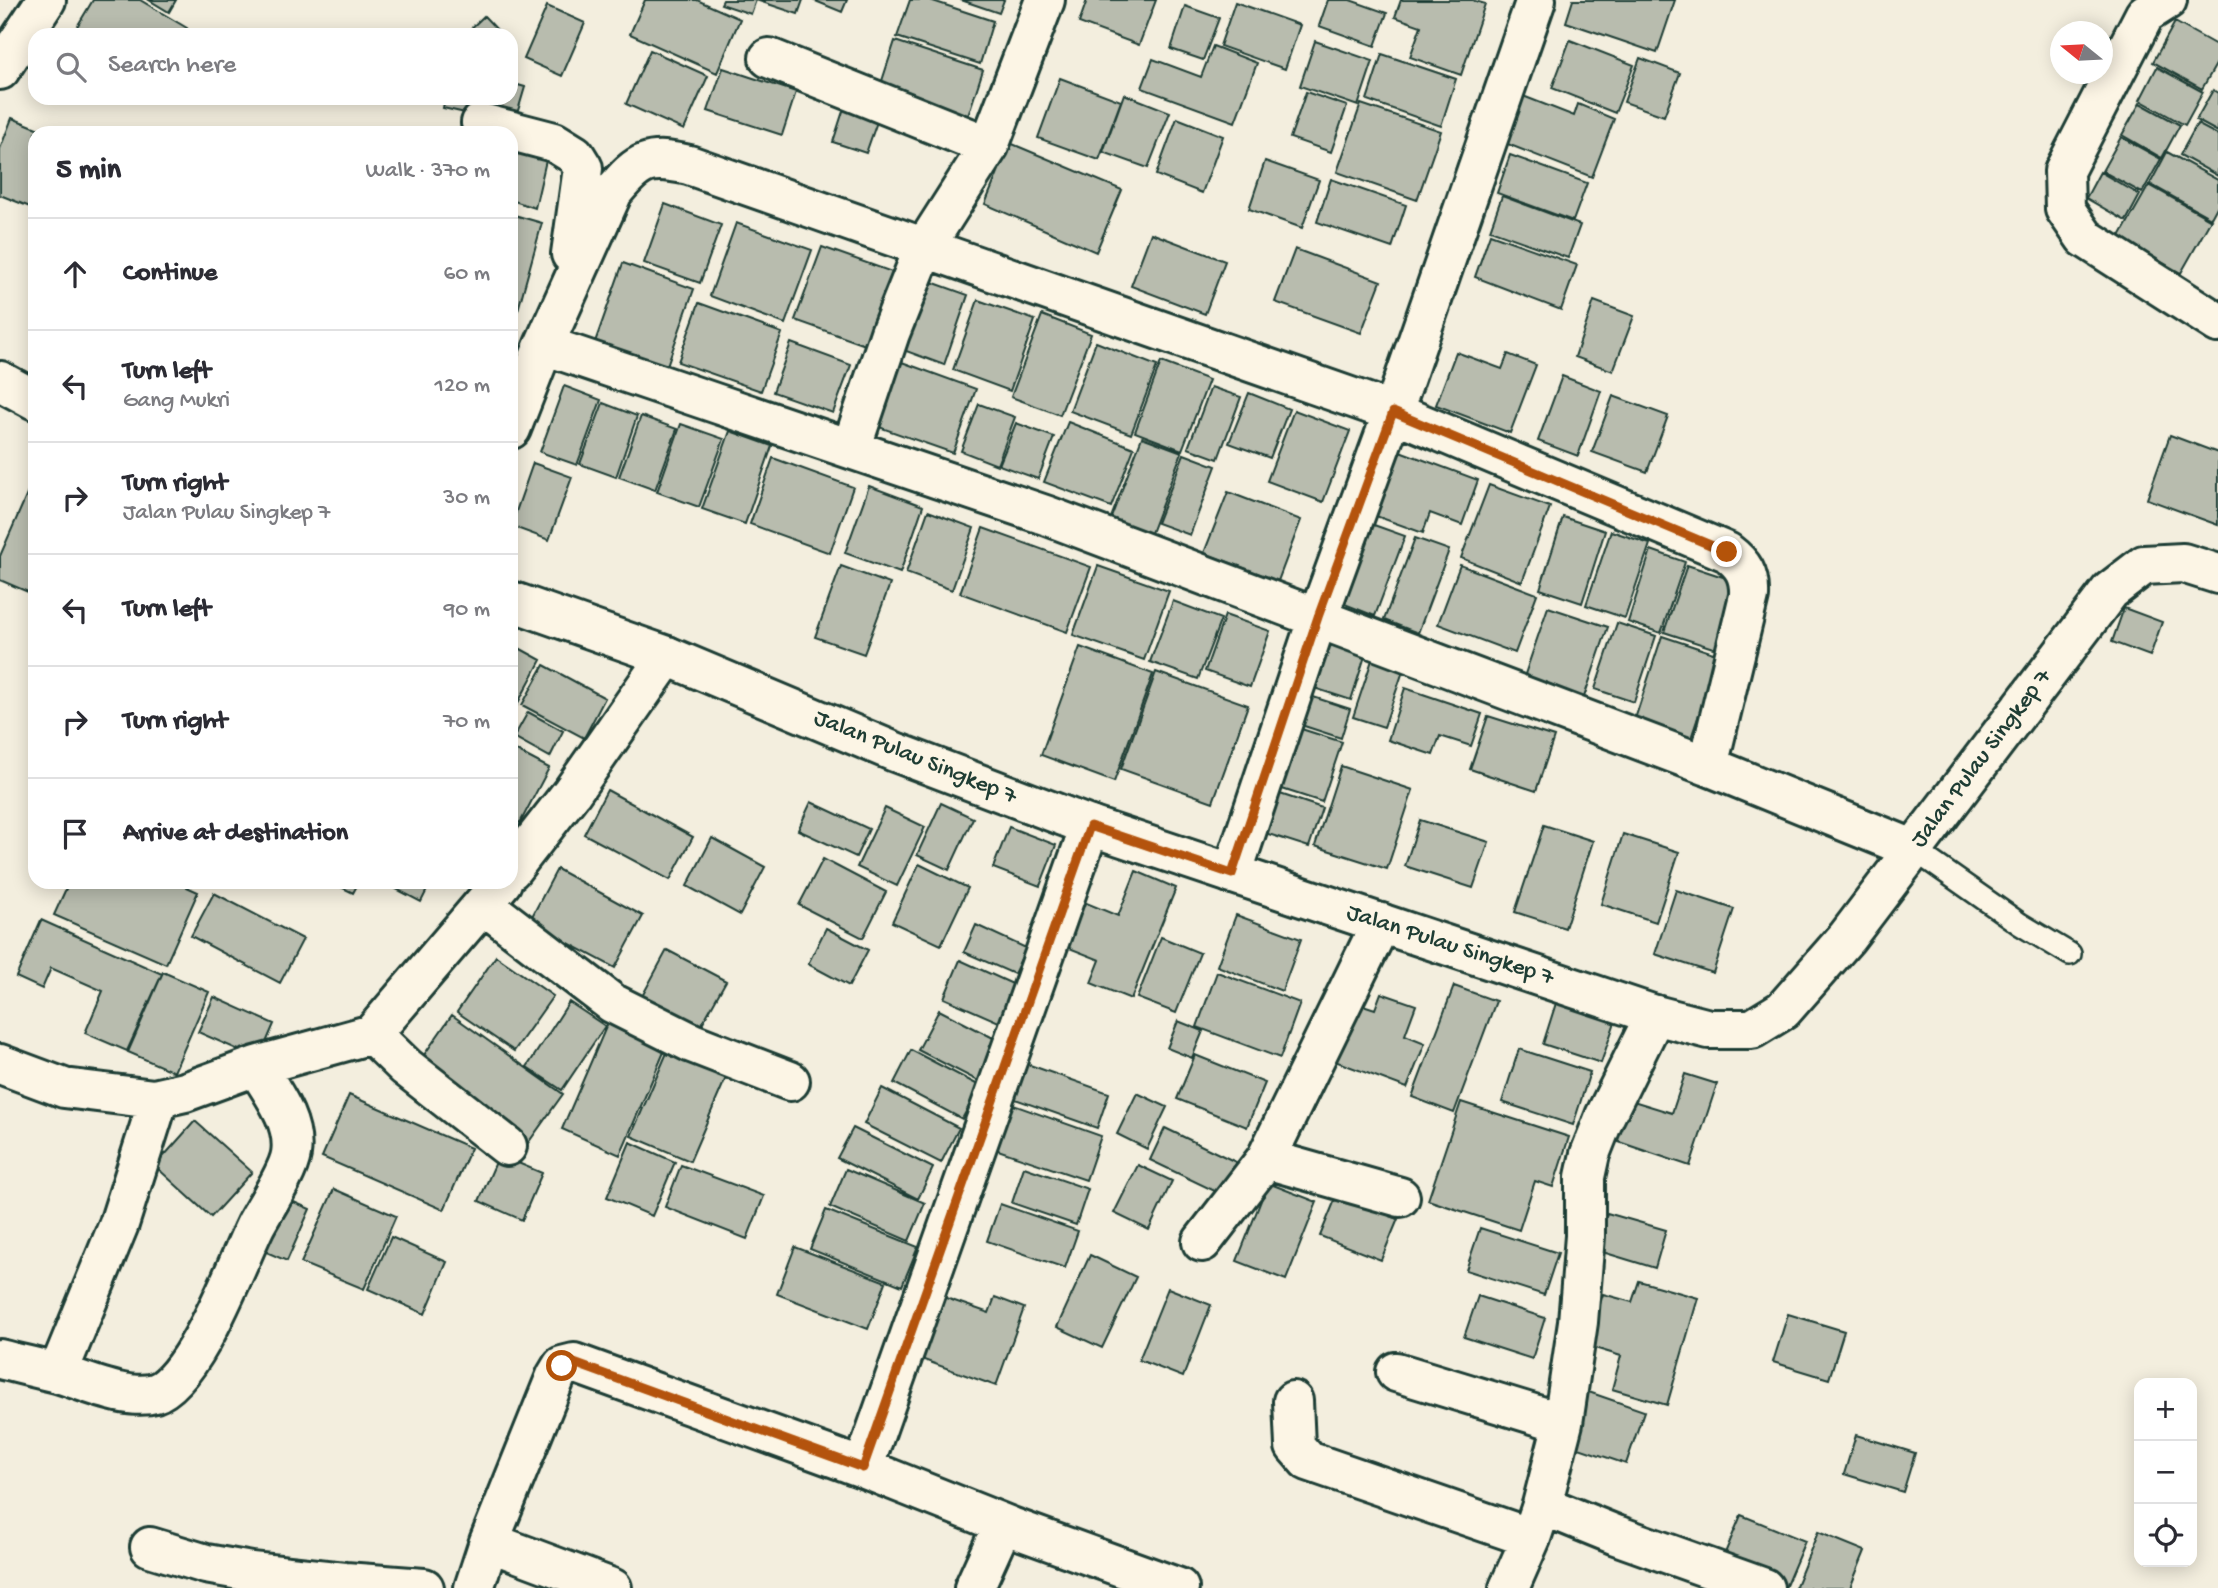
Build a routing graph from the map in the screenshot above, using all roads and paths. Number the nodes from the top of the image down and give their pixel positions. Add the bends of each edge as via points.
1 (46, 0) edge
2 (1045, 0) edge
3 (1536, 0) edge
4 (2167, 0) edge
5 (769, 58) dead end
6 (0, 70) edge
7 (481, 123) dead end
8 (493, 126) edge
9 (518, 133) edge
10 (989, 146) junction
11 (924, 248) junction
12 (564, 301) junction
13 (2217, 320) edge
14 (544, 345) junction
15 (0, 381) edge
16 (28, 396) edge
17 (518, 403) edge
18 (1393, 412) junction
19 (851, 449) junction
20 (2218, 574) edge
21 (518, 603) edge
22 (1318, 617) junction
23 (667, 656) junction
24 (1708, 766) junction
25 (1090, 826) junction
26 (1913, 849) junction
27 (518, 861) edge
28 (1232, 874) junction
29 (493, 894) edge
30 (1381, 923) junction
31 (2070, 954) dead end
32 (1655, 1014) junction
33 (372, 1034) junction
34 (0, 1064) edge
35 (256, 1066) junction
36 (790, 1081) dead end
37 (159, 1098) junction
38 (507, 1146) dead end
39 (1266, 1159) junction
40 (1400, 1197) dead end
41 (1202, 1242) dead end
42 (0, 1359) edge
43 (1396, 1372) dead end
44 (58, 1373) junction
45 (1293, 1401) dead end
46 (1563, 1423) junction
47 (863, 1468) junction
48 (1537, 1521) junction
49 (1003, 1524) junction
50 (489, 1542) junction
51 (150, 1547) dead end
52 (424, 1588) edge
53 (474, 1588) edge
54 (612, 1588) edge
55 (974, 1588) edge
56 (1179, 1588) edge
57 (1509, 1588) edge
58 (1764, 1588) edge

1 - 6 street
2 - 10 street
3 - 18 street
4 - 13 street via 2145,14 2064,171 2065,209 2085,239
5 - 10 street
7 - 8 street
9 - 12 street via 554,142 575,155 583,168
10 - 11 street
11 - 12 street via 689,165 653,160 628,173 613,192
11 - 18 street
11 - 19 street
12 - 14 street
14 - 17 street
14 - 19 street
15 - 16 street
18 - 22 street
18 - 24 street via 1727,552 1745,568 1749,596
19 - 22 street via 1048,516
20 - 26 street, Jalan Pulau Singkep 7 via 2183,564 2144,565 2110,591
21 - 23 street, Jalan Pulau Singkep 7
22 - 24 street
22 - 28 street
23 - 25 street, Jalan Pulau Singkep 7 via 895,752
23 - 27 street
24 - 26 street
25 - 28 street, Jalan Pulau Singkep 7
25 - 47 street
26 - 31 lane
26 - 32 street, Jalan Pulau Singkep 7 via 1847,937 1783,1010 1752,1028 1709,1029
28 - 30 street, Jalan Pulau Singkep 7
29 - 33 street
29 - 36 street via 612,1003 692,1043
30 - 32 street, Jalan Pulau Singkep 7
30 - 39 street
32 - 46 street via 1590,1154 1578,1322
33 - 35 street
33 - 38 street via 406,1067
34 - 37 street via 64,1088
35 - 37 street
35 - 44 street via 281,1107 290,1130 291,1154 194,1353 160,1392 144,1396
37 - 44 street via 119,1224
39 - 40 street
39 - 41 street
42 - 44 street
43 - 46 street
45 - 48 street via 1295,1447 1308,1461
46 - 48 street
47 - 49 street
47 - 50 street via 574,1363 562,1366 556,1376
48 - 57 street
48 - 58 street via 1616,1535
49 - 55 street
49 - 56 street
50 - 53 street
50 - 54 street
51 - 52 street via 251,1572

